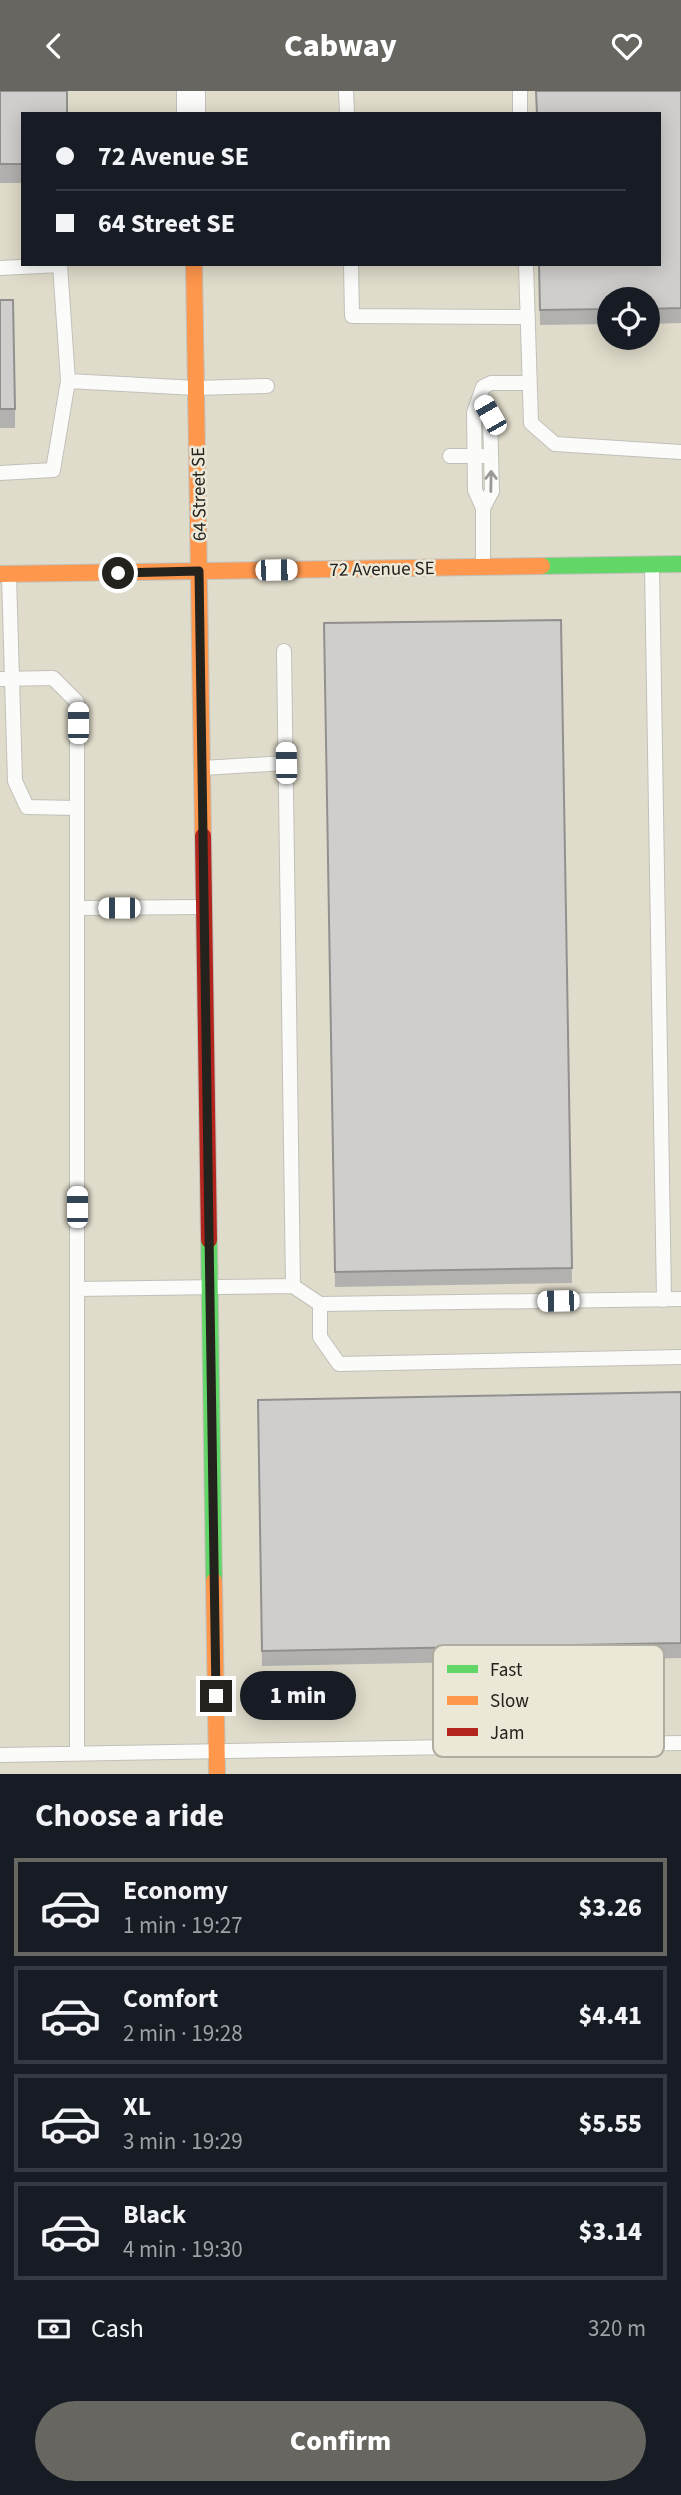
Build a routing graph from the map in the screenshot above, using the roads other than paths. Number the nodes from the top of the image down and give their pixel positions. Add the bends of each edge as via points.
1 (191, 91) edge
2 (346, 91) edge
3 (520, 91) edge
4 (191, 112) edge
5 (347, 112) edge
6 (520, 112) edge
7 (40, 266) edge
8 (60, 266) edge
9 (194, 266) edge
10 (351, 266) edge
11 (526, 266) edge
12 (0, 268) edge
13 (528, 317) junction
14 (68, 381) junction
15 (528, 383) junction
16 (267, 386) dead end
17 (196, 388) junction
18 (481, 399) junction
19 (681, 452) edge
20 (450, 456) dead end
21 (475, 456) junction
22 (491, 456) junction
23 (0, 473) edge
24 (483, 508) junction
25 (652, 564) junction
26 (681, 564) edge
27 (483, 567) junction
28 (199, 571) junction
29 (5, 574) edge
30 (284, 651) dead end
31 (7, 679) edge
32 (286, 763) junction
33 (202, 768) junction
34 (77, 808) junction
35 (204, 907) junction
36 (77, 908) junction
37 (210, 1286) junction
38 (293, 1286) junction
39 (77, 1289) junction
40 (681, 1299) edge
41 (664, 1300) junction
42 (320, 1304) junction
43 (681, 1357) edge
44 (433, 1748) edge
45 (217, 1751) junction
46 (77, 1754) junction
47 (0, 1755) edge
48 (217, 1774) edge

1 - 4 street
2 - 5 lane
3 - 6 lane
7 - 12 lane
8 - 14 lane
9 - 17 street, 64 Street SE
10 - 13 lane via 352,316
11 - 13 lane
13 - 15 lane
14 - 17 lane
14 - 23 lane via 53,470
15 - 18 lane via 491,383 483,387
15 - 19 lane via 531,423 555,444
16 - 17 lane
17 - 28 street, 64 Street SE
18 - 21 lane via 474,413
18 - 22 lane via 490,415
20 - 21 lane
21 - 22 lane
21 - 24 lane via 475,490
24 -> 22 lane via 492,491
24 - 27 lane
25 - 26 street, 72 Avenue SE
25 - 27 street, 72 Avenue SE
25 - 41 lane
27 - 28 street, 72 Avenue SE
28 - 29 street, 72 Avenue SE
28 - 33 street, 64 Street SE
29 - 31 lane
30 - 32 lane
31 - 34 lane via 15,781 27,807
31 - 34 lane via 53,678 78,702
32 - 33 lane
32 - 38 lane
33 - 35 street, 64 Street SE
34 - 36 lane
35 - 36 lane
35 - 37 street, 64 Street SE
36 - 39 lane
37 - 38 lane
37 - 39 lane
37 - 45 street, 64 Street SE
38 - 42 lane
39 - 46 lane
40 - 41 lane
41 - 42 lane
42 - 43 lane via 320,1337 339,1364
44 - 45 lane
45 - 46 lane
45 - 48 street, 64 Street SE
46 - 47 lane

